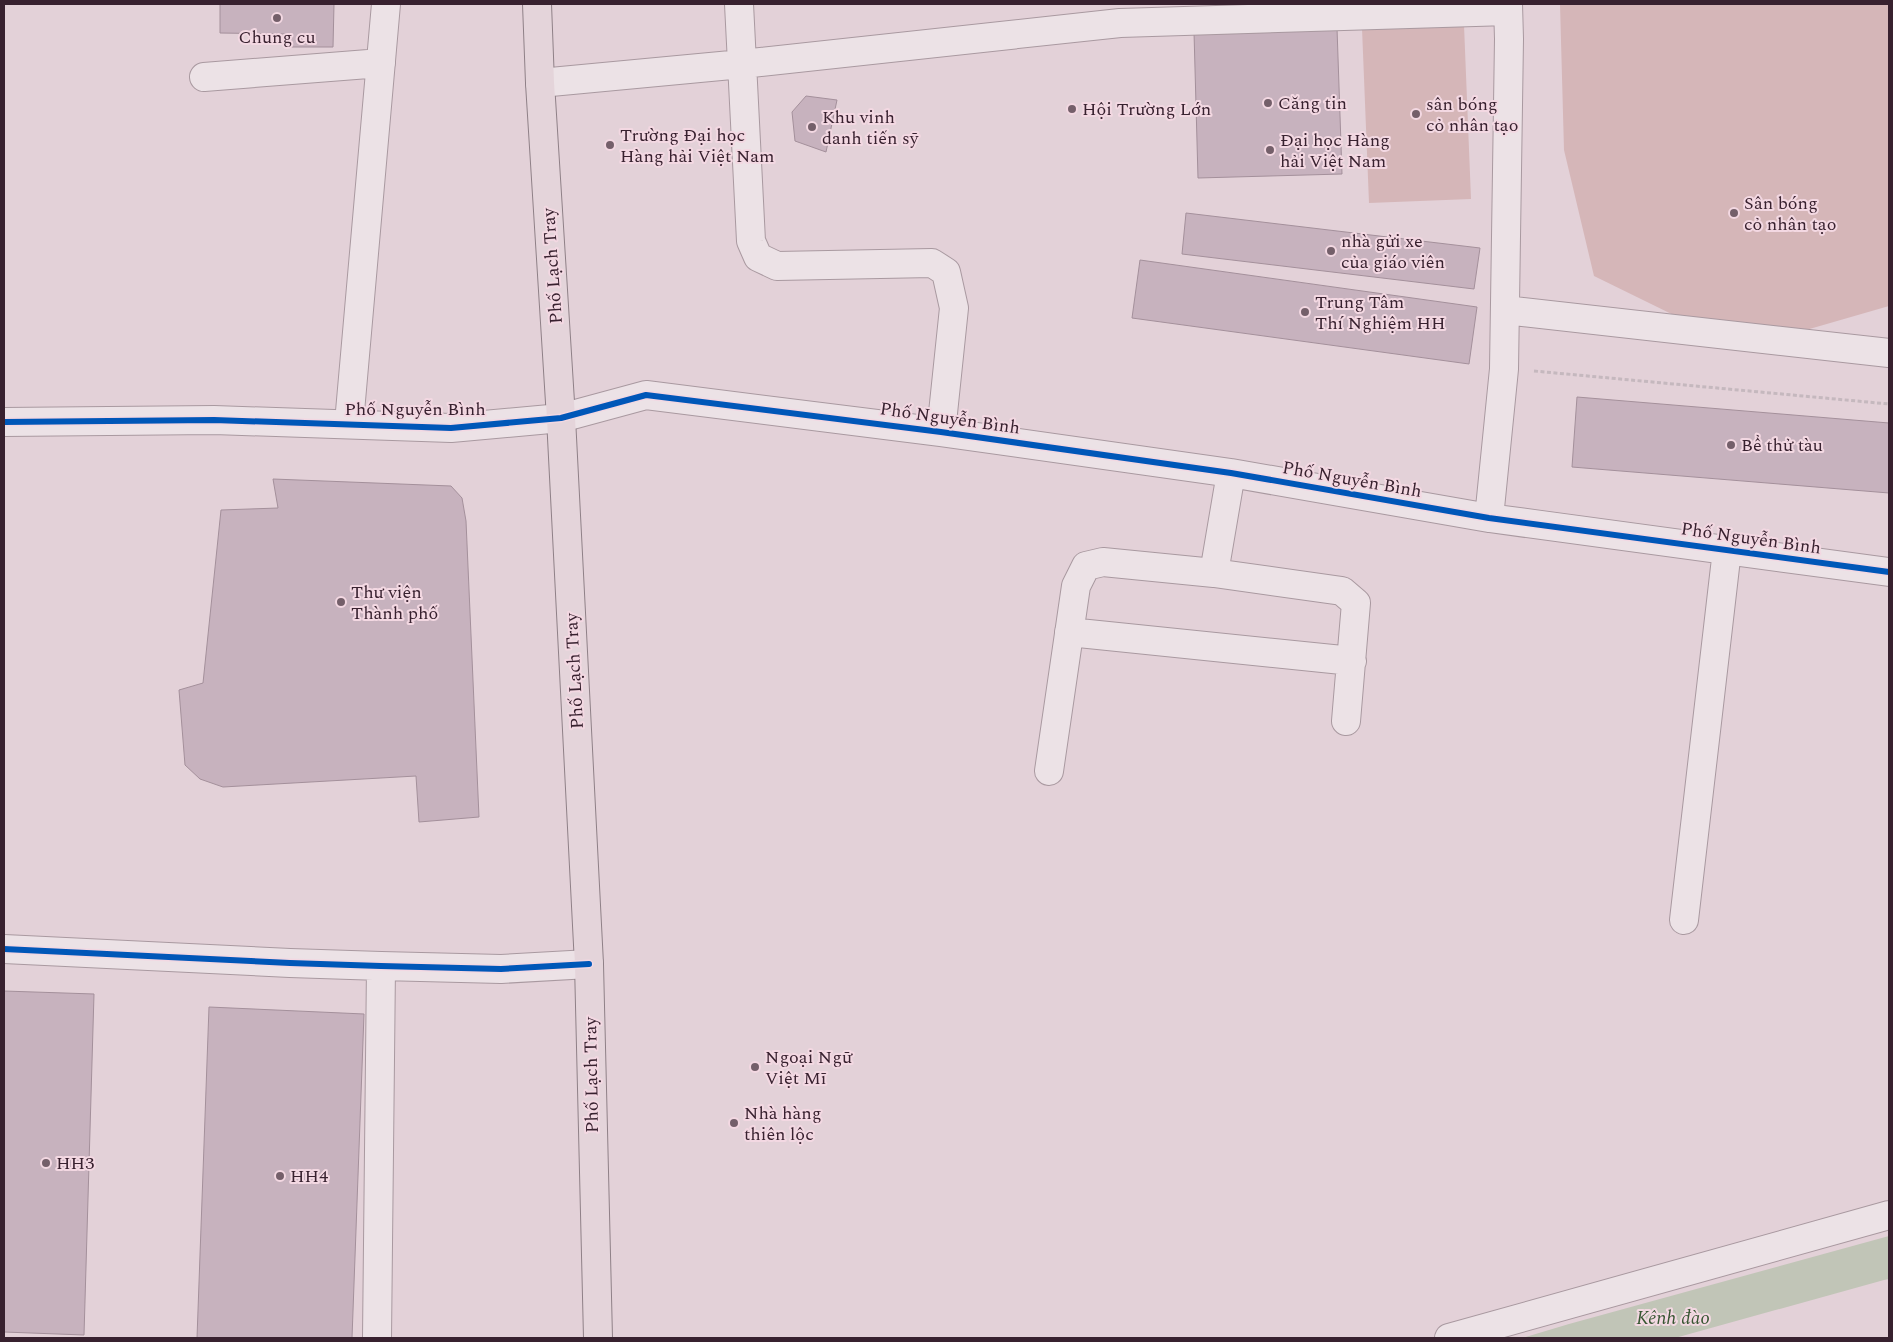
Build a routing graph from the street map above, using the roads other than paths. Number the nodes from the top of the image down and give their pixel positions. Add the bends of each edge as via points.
1 (386, 4) edge
2 (537, 4) edge
3 (739, 4) edge
4 (1508, 8) edge
5 (381, 63) junction
6 (742, 64) junction
7 (204, 77) dead end
8 (540, 83) junction
9 (1505, 310) junction
10 (1889, 353) edge
11 (561, 418) junction
12 (4, 422) edge
13 (349, 423) junction
14 (941, 432) junction
15 (1231, 473) junction
16 (1489, 518) junction
17 (1727, 550) junction
18 (1214, 572) junction
19 (1889, 572) edge
20 (1069, 632) junction
21 (1352, 661) junction
22 (1346, 722) dead end
23 (1049, 771) dead end
24 (1684, 920) dead end
25 (4, 949) edge
26 (589, 964) junction
27 (381, 966) junction
28 (1889, 1216) edge
29 (377, 1338) edge
30 (598, 1338) edge
31 (1450, 1338) edge

1 - 5 street
2 - 8 main road, Phố Lạch Tray
3 - 6 street
4 - 6 street via 1120,23
4 - 9 street
5 - 7 street
5 - 13 street
6 - 8 street
6 - 14 street via 751,242 758,257 777,266 932,263 946,272 954,308
8 - 11 main road, Phố Lạch Tray
9 - 10 street
9 - 16 street via 1504,369
11 - 13 street, Phố Nguyễn Bình via 451,428
11 - 14 street, Phố Nguyễn Bình via 646,395
11 - 26 main road, Phố Lạch Tray
12 - 13 street, Phố Nguyễn Bình via 214,420
14 - 15 street, Phố Nguyễn Bình
15 - 16 street, Phố Nguyễn Bình
15 - 18 street
16 - 17 street, Phố Nguyễn Bình
17 - 19 street, Phố Nguyễn Bình
17 - 24 street
18 - 20 street via 1104,562 1086,566 1076,586
18 - 21 street via 1342,591 1356,603
20 - 21 street
20 - 23 street
21 - 22 street
25 - 27 street
26 - 27 street via 501,968
26 - 30 main road, Phố Lạch Tray
27 - 29 street
28 - 31 street

